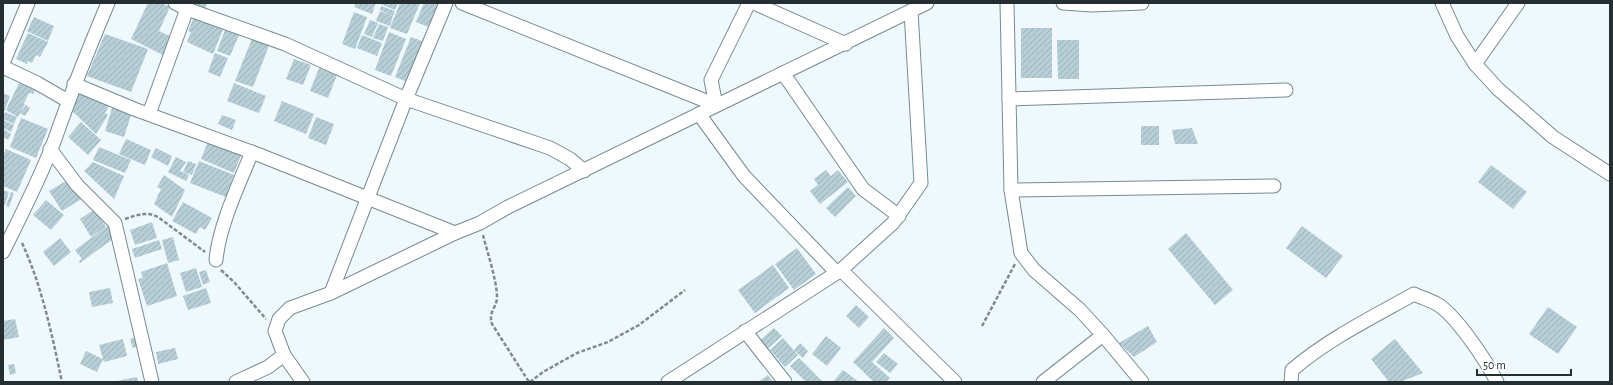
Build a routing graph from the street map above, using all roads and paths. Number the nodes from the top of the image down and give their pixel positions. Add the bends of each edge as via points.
1 (28, 3) edge
2 (108, 3) edge
3 (175, 3) edge
4 (446, 3) edge
5 (462, 3) edge
6 (749, 3) edge
7 (754, 3) edge
8 (928, 3) edge
9 (1007, 3) edge
10 (1063, 3) edge
11 (1142, 3) edge
12 (1442, 3) edge
13 (1518, 3) edge
14 (187, 9) junction
15 (911, 12) junction
16 (846, 44) junction
17 (3, 63) edge
18 (1475, 64) junction
19 (3, 67) edge
20 (783, 73) junction
21 (74, 84) junction
22 (1286, 90) dead end
23 (406, 99) junction
24 (1009, 99) junction
25 (68, 101) junction
26 (716, 105) junction
27 (149, 114) junction
28 (699, 114) junction
29 (50, 149) junction
30 (252, 152) junction
31 (1608, 168) edge
32 (584, 171) junction
33 (1274, 186) dead end
34 (1011, 190) junction
35 (367, 198) junction
36 (899, 216) junction
37 (480, 222) junction
38 (116, 223) junction
39 (14, 228) junction
40 (455, 233) junction
41 (3, 252) edge
42 (1021, 253) junction
43 (216, 260) junction
44 (839, 271) junction
45 (685, 290) dead end
46 (331, 293) junction
47 (982, 326) dead end
48 (275, 331) junction
49 (745, 331) junction
50 (1103, 335) junction
51 (284, 355) junction
52 (62, 382) edge
53 (152, 382) edge
54 (236, 382) edge
55 (302, 382) edge
56 (530, 382) edge
57 (668, 382) edge
58 (785, 382) edge
59 (955, 382) edge
60 (1043, 382) edge
61 (1142, 382) edge
62 (1291, 382) edge
63 (1497, 382) edge

1 - 17 street
2 - 21 street
3 - 14 street
4 - 23 street
5 - 26 street
6 - 26 street via 711,80
7 - 16 street
8 - 15 street
9 - 24 street
10 - 11 street
12 - 18 street via 1457,36
13 - 18 street
14 - 23 street via 285,44
14 - 27 street
15 - 16 street
15 - 36 street via 921,183
16 - 20 street
18 - 31 street via 1498,89 1553,137
19 - 25 street
20 - 26 street
20 - 36 street via 864,190
21 - 25 street
21 - 27 street
22 - 24 street
23 - 32 street via 550,148 570,159
23 - 35 street
24 - 34 street
25 - 29 street
26 - 28 street
27 - 30 street
28 - 32 street
28 - 44 street via 744,176
29 - 38 street via 77,185
29 - 39 street
30 - 35 street
30 - 43 street via 233,200 217,248
32 - 37 street
33 - 34 street
34 - 42 street
35 - 40 street
35 - 46 street
36 - 44 street
37 - 40 street
37 - 56 path via 496,292 496,302 490,319
38 - 43 path via 142,213 153,214
38 - 53 street
39 - 41 street
39 - 52 path via 32,265
40 - 46 street
42 - 47 path
42 - 50 street via 1034,270 1080,310
43 - 48 path via 218,266 255,305
44 - 49 street
44 - 59 street
45 - 56 path via 639,325 608,342 577,354
46 - 48 street via 290,308 279,319
48 - 51 street
49 - 57 street
49 - 58 street
50 - 60 street
50 - 61 street
51 - 54 street via 268,367
51 - 55 street
62 - 63 street via 1292,370 1305,359 1414,294 1438,304 1449,314 1461,327

